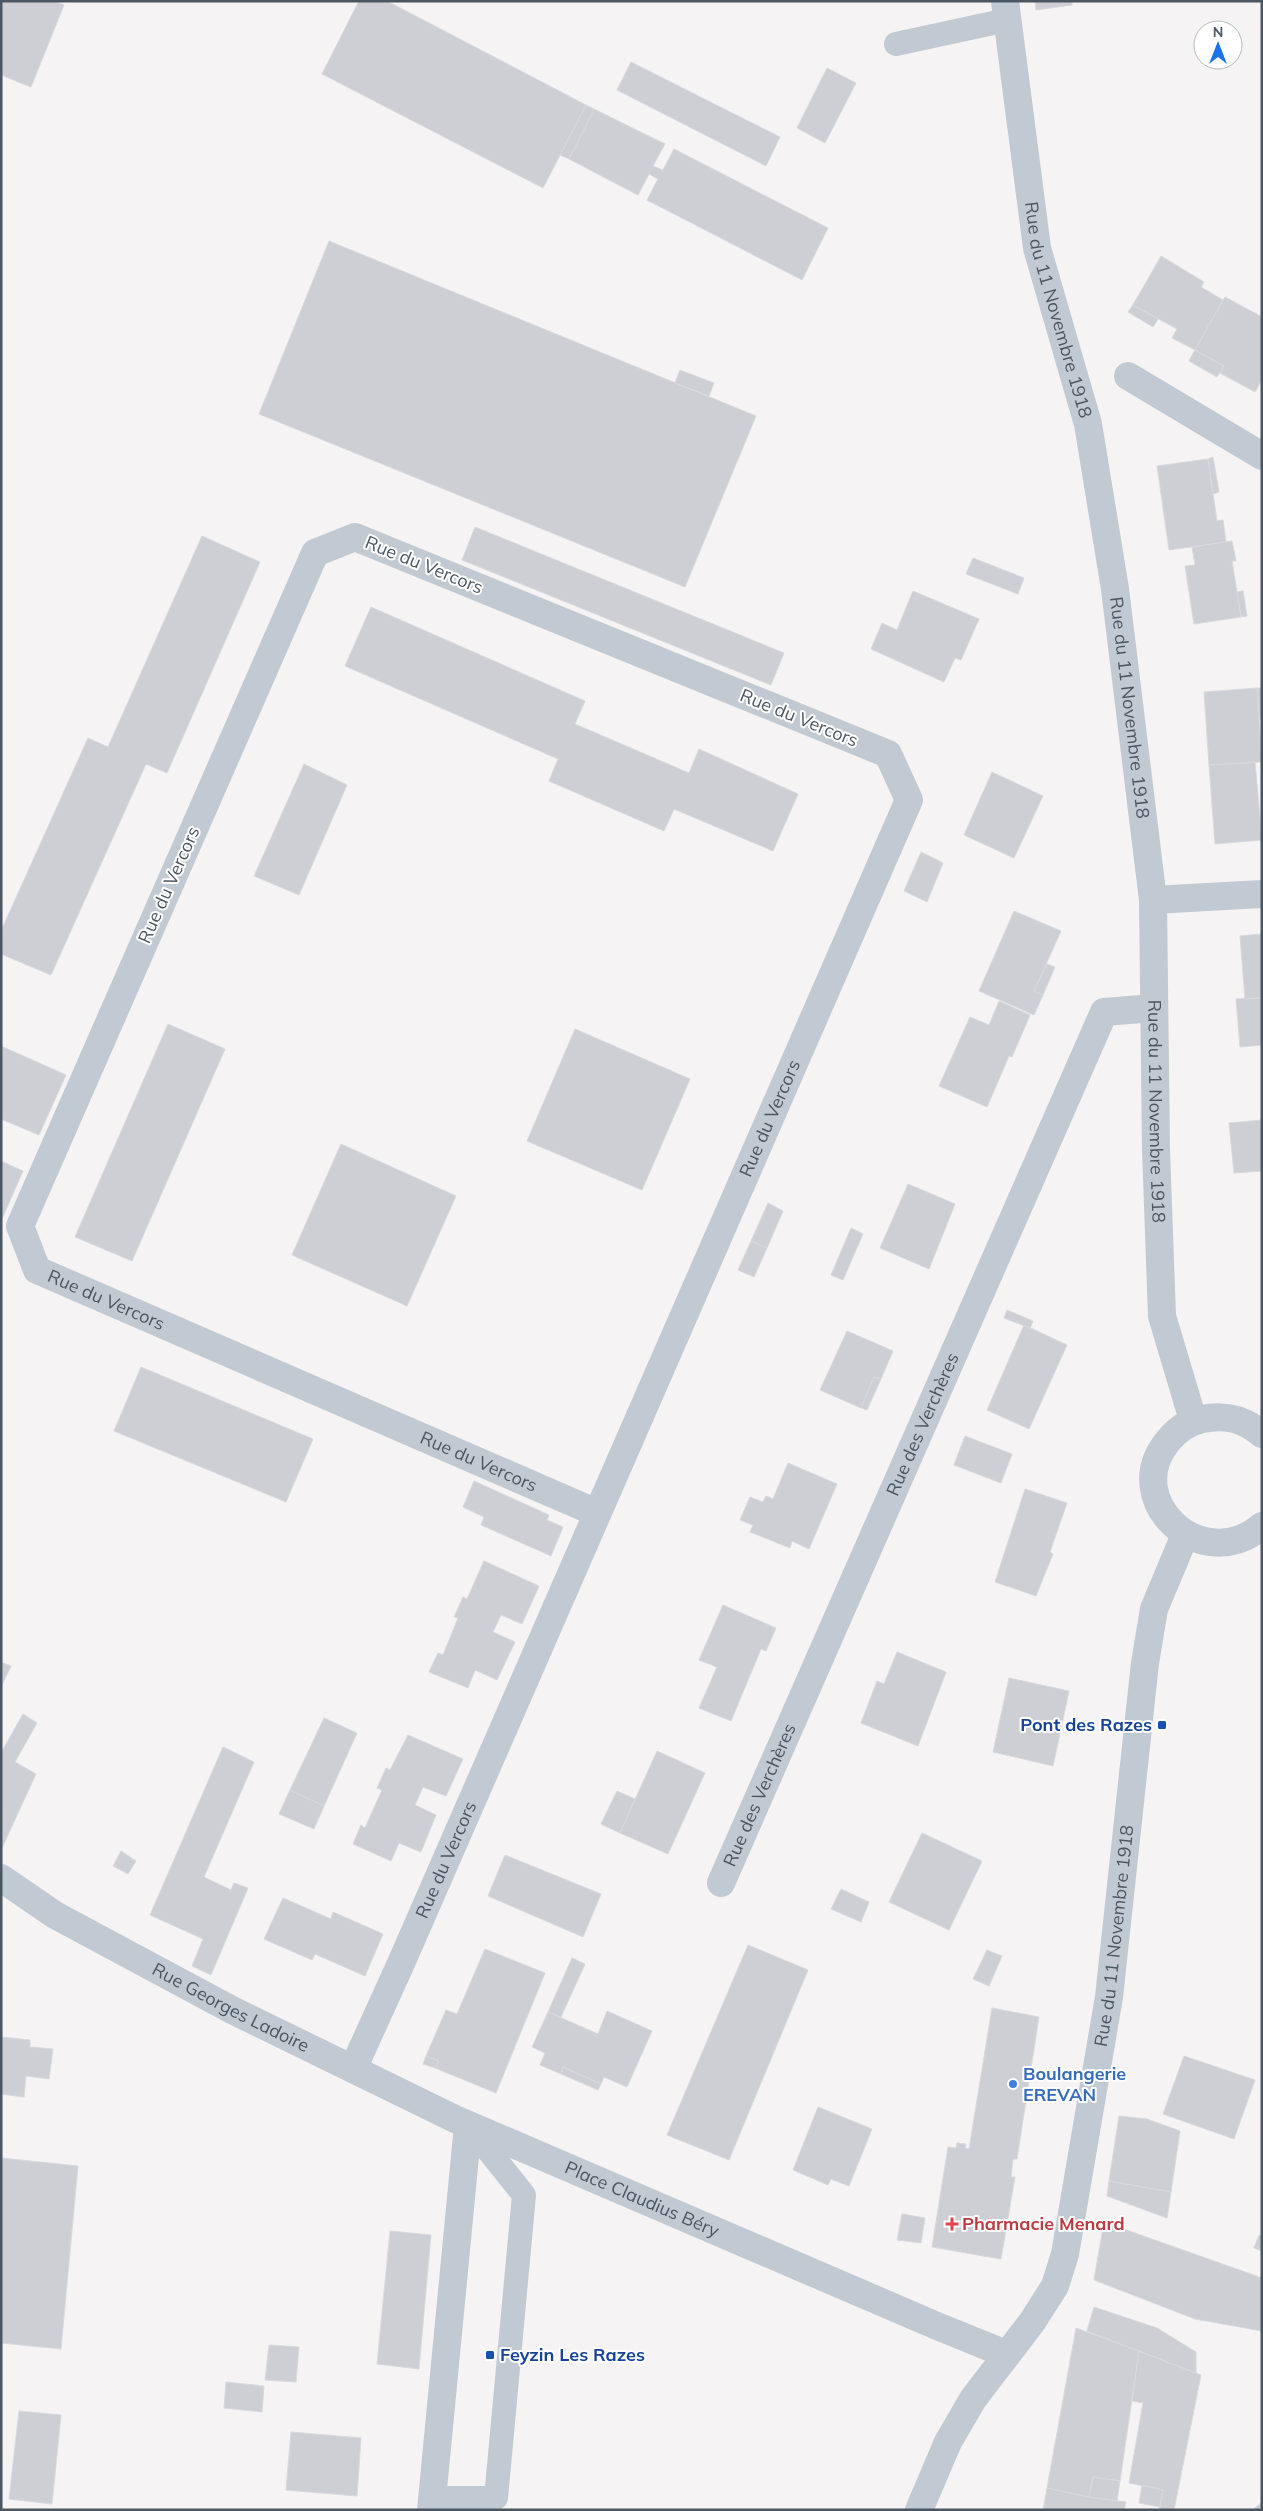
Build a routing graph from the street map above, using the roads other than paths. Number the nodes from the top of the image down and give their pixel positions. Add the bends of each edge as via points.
1 (1006, 11) edge
2 (896, 44) dead end
3 (1128, 376) dead end
4 (1262, 456) edge
5 (1262, 894) edge
6 (1153, 900) junction
7 (1154, 1008) junction
8 (1193, 1420) junction
9 (1262, 1434) edge
10 (597, 1513) junction
11 (1262, 1526) edge
12 (1185, 1535) junction
13 (1, 1878) edge
14 (721, 1883) dead end
15 (352, 2069) junction
16 (468, 2124) junction
17 (1006, 2354) junction
18 (431, 2504) edge
19 (919, 2510) edge

1 - 2 lane
1 - 6 street, Rue du 11 Novembre 1918 via 1037,248 1088,424 1114,580
3 - 4 street
5 - 6 street
6 - 7 street, Rue du 11 Novembre 1918
7 - 8 street, Rue du 11 Novembre 1918 via 1162,1316
7 - 14 street, Rue des Verchères via 1104,1012
8 - 9 street via 1212,1416 1232,1418 1251,1425
8 - 12 street via 1176,1431 1164,1446 1154,1485 1159,1504 1170,1522
10 - 10 street, Rue du Vercors via 910,800 888,754 355,537 315,553 20,1226 37,1270
10 - 15 street, Rue du Vercors
11 - 12 street via 1244,1538 1224,1543 1204,1542
12 - 17 street, Rue du 11 Novembre 1918 via 1154,1609 1145,1663 1109,1997 1065,2254 1055,2286
13 - 15 street, Rue Georges Ladoire via 55,1915 232,2010
15 - 16 street, Rue Georges Ladoire
16 - 17 street, Place Claudius Béry
16 - 18 street
16 - 18 lane via 524,2195 496,2498
17 - 19 street via 973,2399 948,2442

